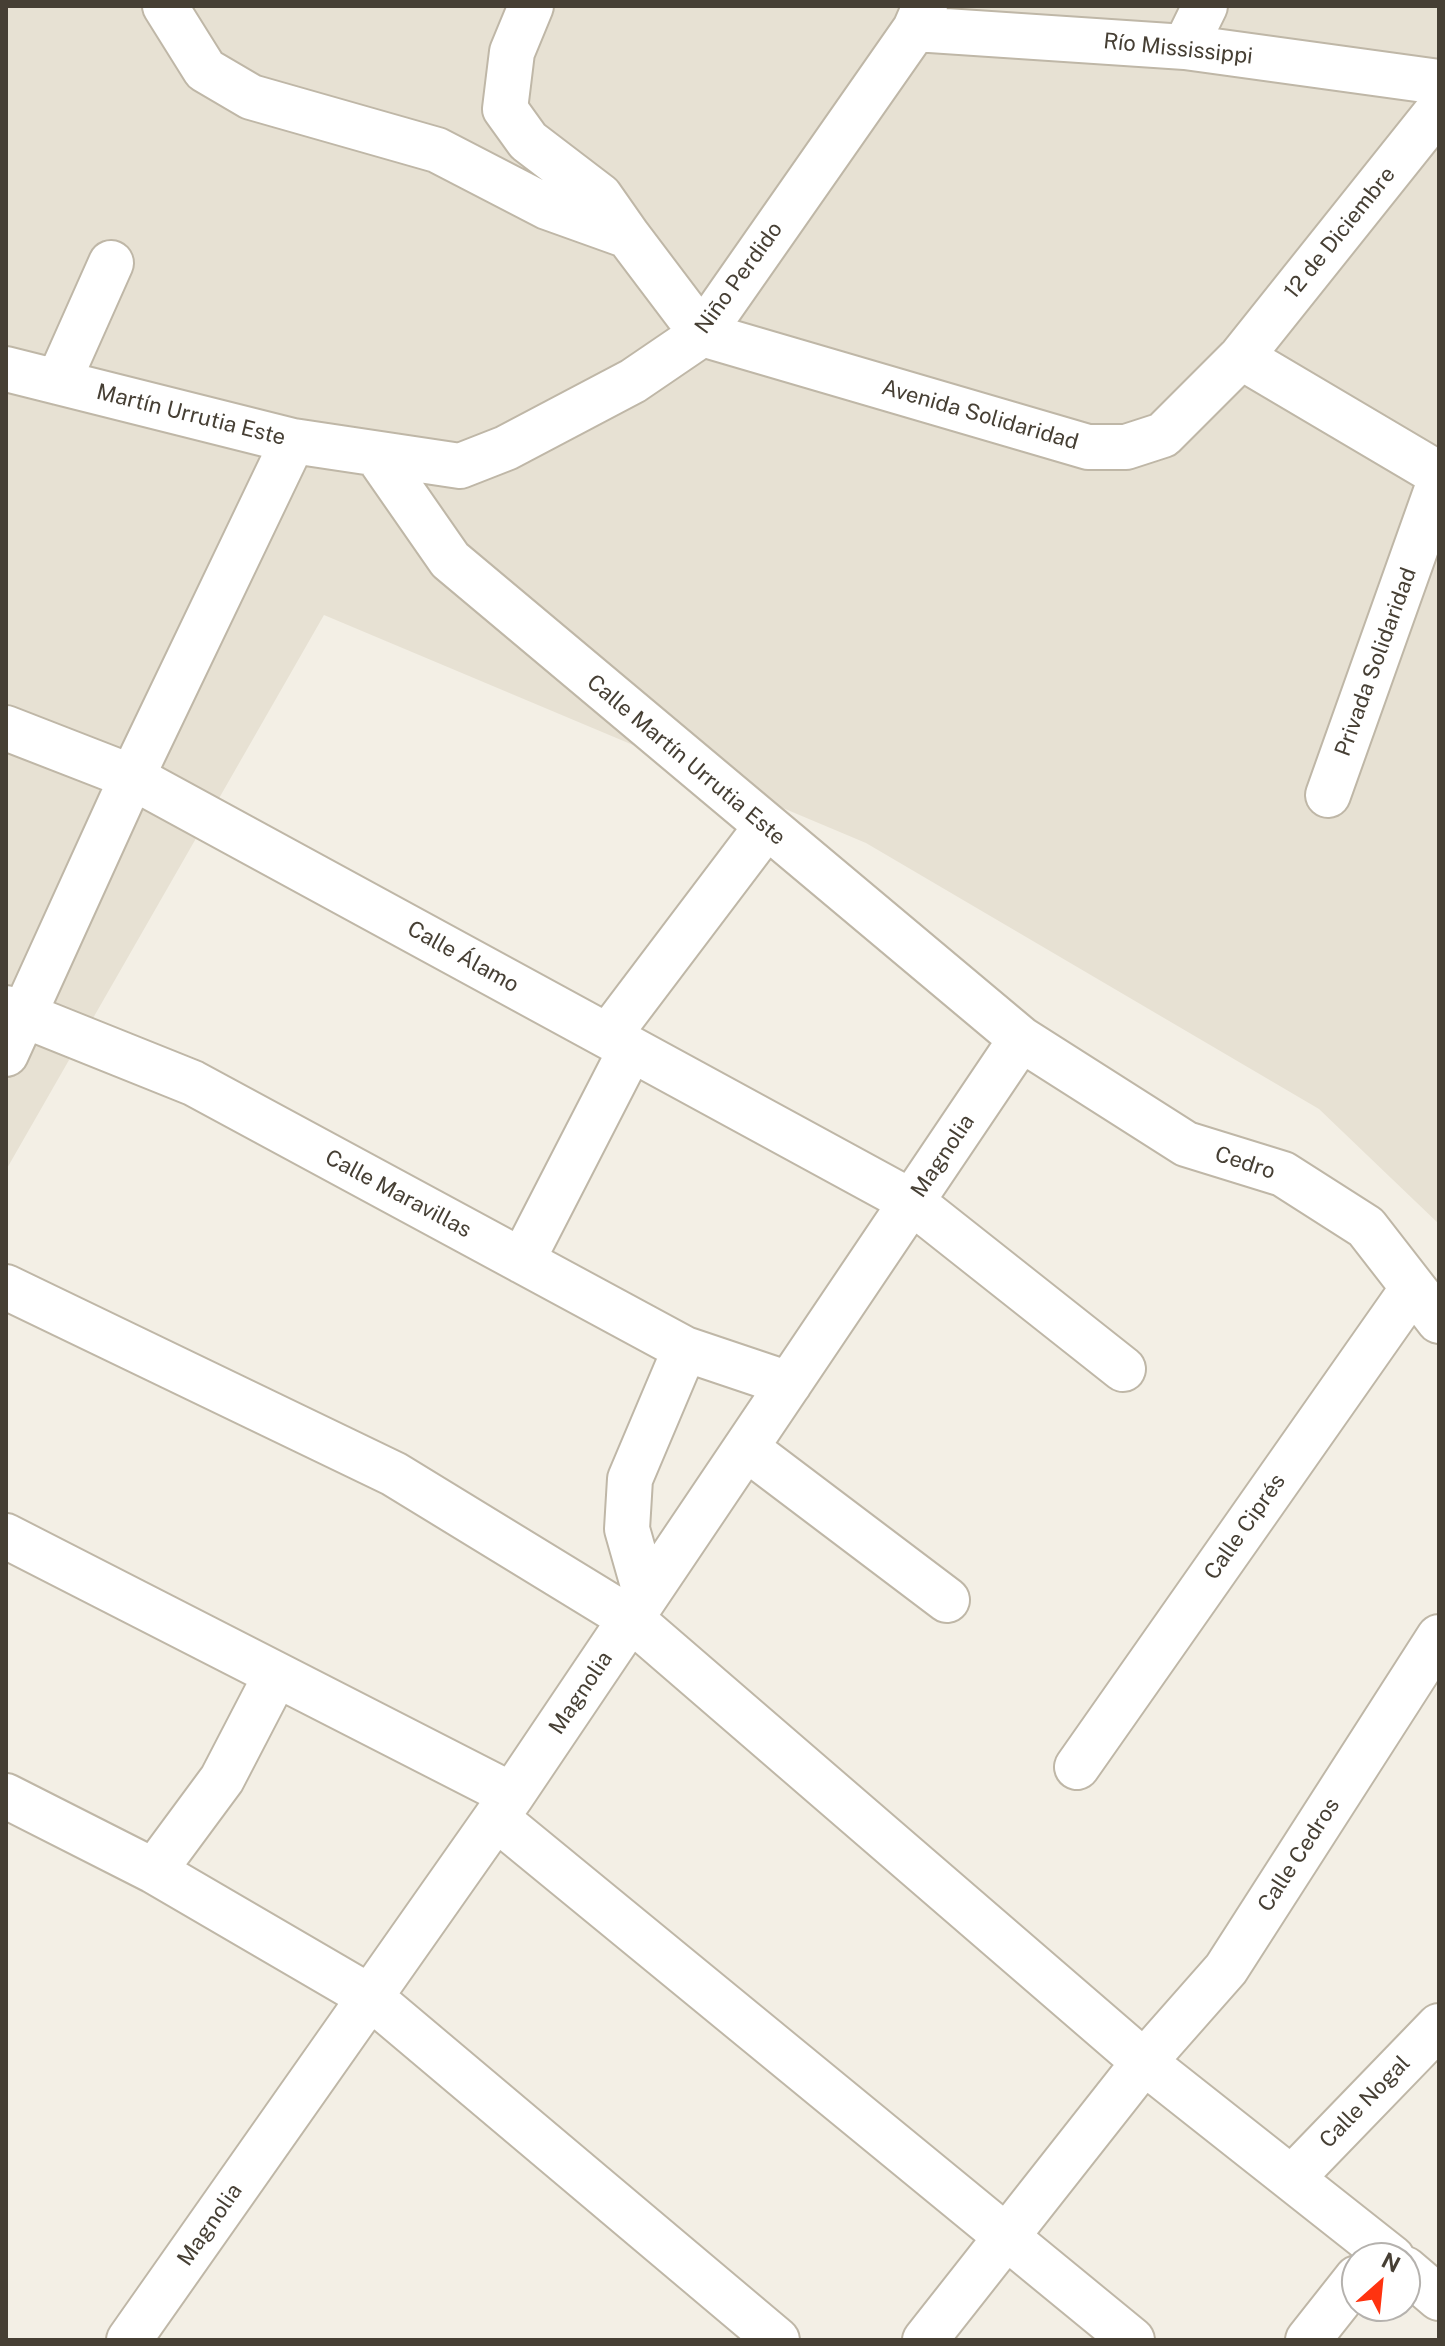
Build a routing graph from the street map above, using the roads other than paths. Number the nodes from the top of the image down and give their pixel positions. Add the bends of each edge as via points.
1 (165, 6) edge
2 (531, 6) edge
3 (1205, 6) edge
4 (920, 17) edge
5 (1185, 47) junction
6 (1439, 82) edge
7 (1439, 109) edge
8 (628, 236) junction
9 (111, 263) dead end
10 (702, 334) junction
11 (1241, 357) junction
12 (6, 369) edge
13 (58, 382) junction
14 (293, 441) junction
15 (377, 455) junction
16 (1439, 474) edge
17 (1439, 483) edge
18 (6, 728) edge
19 (132, 777) junction
20 (1328, 795) dead end
21 (766, 827) junction
22 (16, 1011) edge
23 (1021, 1039) junction
24 (620, 1042) junction
25 (6, 1054) edge
26 (912, 1202) junction
27 (522, 1261) junction
28 (6, 1287) edge
29 (1413, 1288) junction
30 (1439, 1321) edge
31 (685, 1349) junction
32 (1123, 1369) dead end
33 (789, 1384) junction
34 (746, 1448) junction
35 (6, 1536) edge
36 (947, 1600) dead end
37 (638, 1608) junction
38 (1439, 1637) edge
39 (276, 1675) junction
40 (1077, 1767) dead end
41 (6, 1796) edge
42 (504, 1806) junction
43 (154, 1871) junction
44 (370, 1997) junction
45 (1439, 2026) edge
46 (1144, 2062) junction
47 (1292, 2178) junction
48 (1006, 2235) junction
49 (1360, 2242) edge
50 (1421, 2287) edge
51 (1439, 2298) edge
52 (1341, 2305) edge
53 (129, 2340) edge
54 (777, 2340) edge
55 (925, 2340) edge
56 (1132, 2340) edge
57 (1308, 2340) edge

1 - 8 street via 205,70 251,97 437,150 547,207
2 - 8 street via 512,52 505,109 528,141 600,196
3 - 5 street
4 - 5 street, Río Mississippi
4 - 10 street, Niño Perdido
5 - 6 street, Río Mississippi
7 - 11 street, 12 de Diciembre
8 - 10 street
9 - 13 street
10 - 11 street, Avenida Solidaridad via 1088,447 1126,447 1163,435
10 - 15 street, Niño Perdido via 633,381 506,448 460,466
11 - 16 street
12 - 13 street, Martín Urrutia Este
13 - 14 street, Martín Urrutia Este
14 - 15 street, Martín Urrutia Este
14 - 19 street
15 - 21 street, Calle Martín Urrutia Este via 450,560
17 - 20 street, Privada Solidaridad
18 - 19 street, Calle Álamo
19 - 22 street
19 - 24 street, Calle Álamo
21 - 23 street, Calle Martín Urrutia Este
21 - 24 street
22 - 25 street
22 - 27 street, Calle Maravillas via 193,1083
23 - 26 street, Magnolia
23 - 29 street, Cedro via 1186,1144 1283,1174 1343,1212 1366,1227
24 - 26 street, Calle Álamo
24 - 27 street
26 - 32 street, Calle Álamo
26 - 33 street, Magnolia
27 - 31 street, Calle Maravillas
28 - 37 street via 394,1474
29 - 30 street, Cedro
29 - 40 street, Calle Ciprés
31 - 33 street, Calle Maravillas
31 - 37 street via 630,1479 627,1529
33 - 34 street, Magnolia
34 - 36 street
34 - 37 street, Magnolia
35 - 39 street
37 - 42 street, Magnolia
37 - 46 street
38 - 46 street, Calle Cedros via 1226,1969
39 - 42 street
39 - 43 street via 222,1779
41 - 43 street
42 - 44 street, Magnolia
42 - 48 street
43 - 44 street
44 - 53 street, Magnolia
44 - 54 street
45 - 47 street, Calle Nogal
46 - 47 street
46 - 48 street, Calle Cedros
47 - 49 street
48 - 55 street, Calle Cedros
48 - 56 street
50 - 51 street
52 - 57 street

